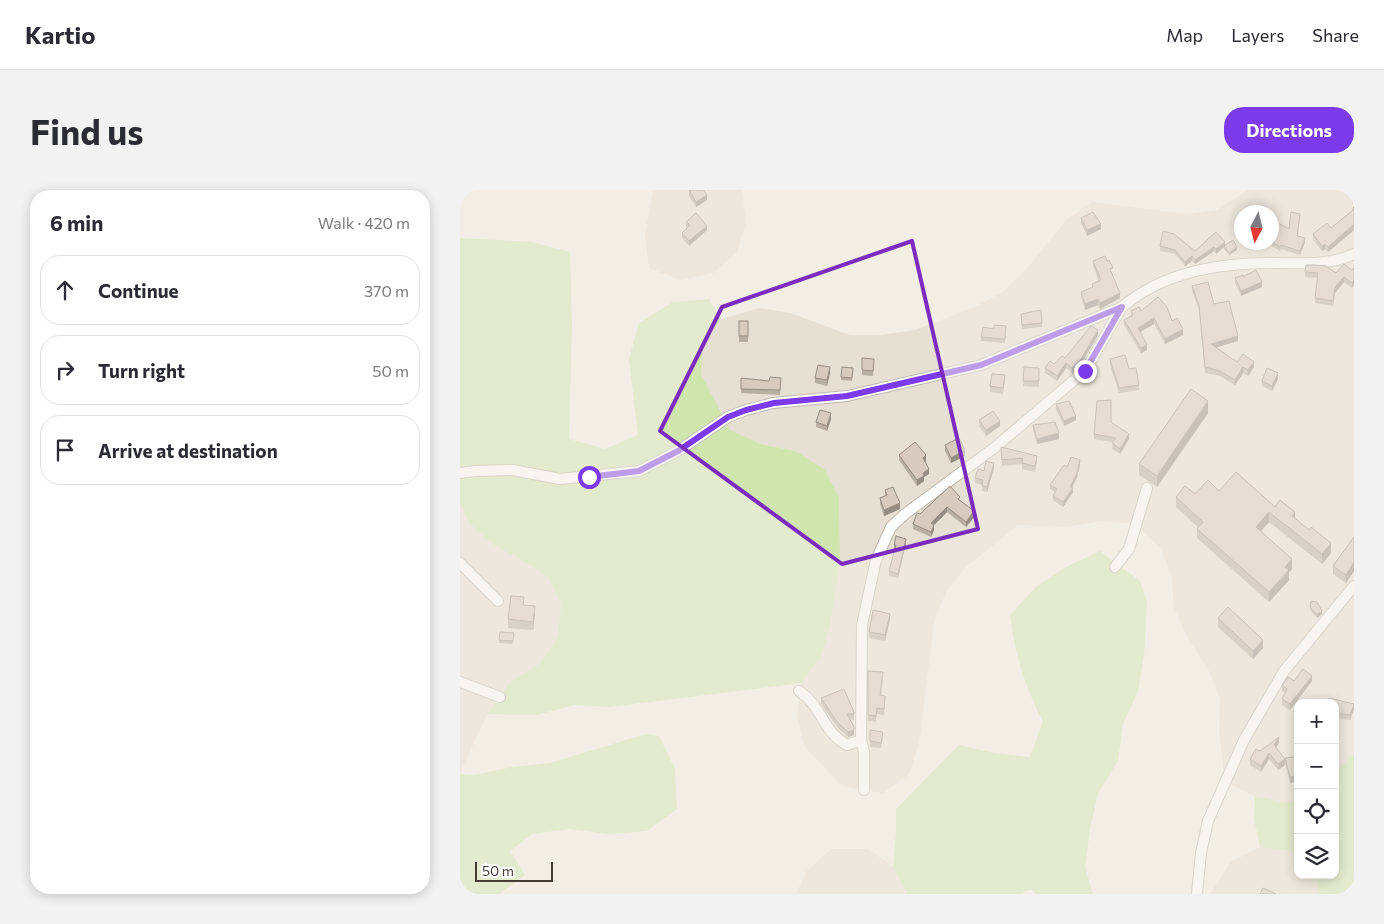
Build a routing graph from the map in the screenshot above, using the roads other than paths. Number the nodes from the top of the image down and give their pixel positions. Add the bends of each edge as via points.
1 (1354, 254) edge
2 (1122, 307) junction
3 (460, 473) edge
4 (1147, 488) dead end
5 (460, 562) edge
6 (1115, 567) dead end
7 (1354, 586) edge
8 (498, 601) dead end
9 (460, 682) edge
10 (799, 691) dead end
11 (500, 697) dead end
12 (861, 740) junction
13 (864, 790) dead end
14 (1197, 894) edge

1 - 2 street via 1314,263 1252,263 1183,273 1141,291
2 - 3 street via 981,365 847,396 774,403 746,410 728,417 678,451 639,471 560,479 512,470
2 - 12 street via 1085,371 994,448 891,527 876,560 862,625
4 - 6 street via 1129,549
5 - 8 street
7 - 14 street via 1284,671 1244,740 1208,822 1200,853
9 - 11 street
10 - 12 street via 815,704 828,729 842,742 847,745
12 - 13 street

